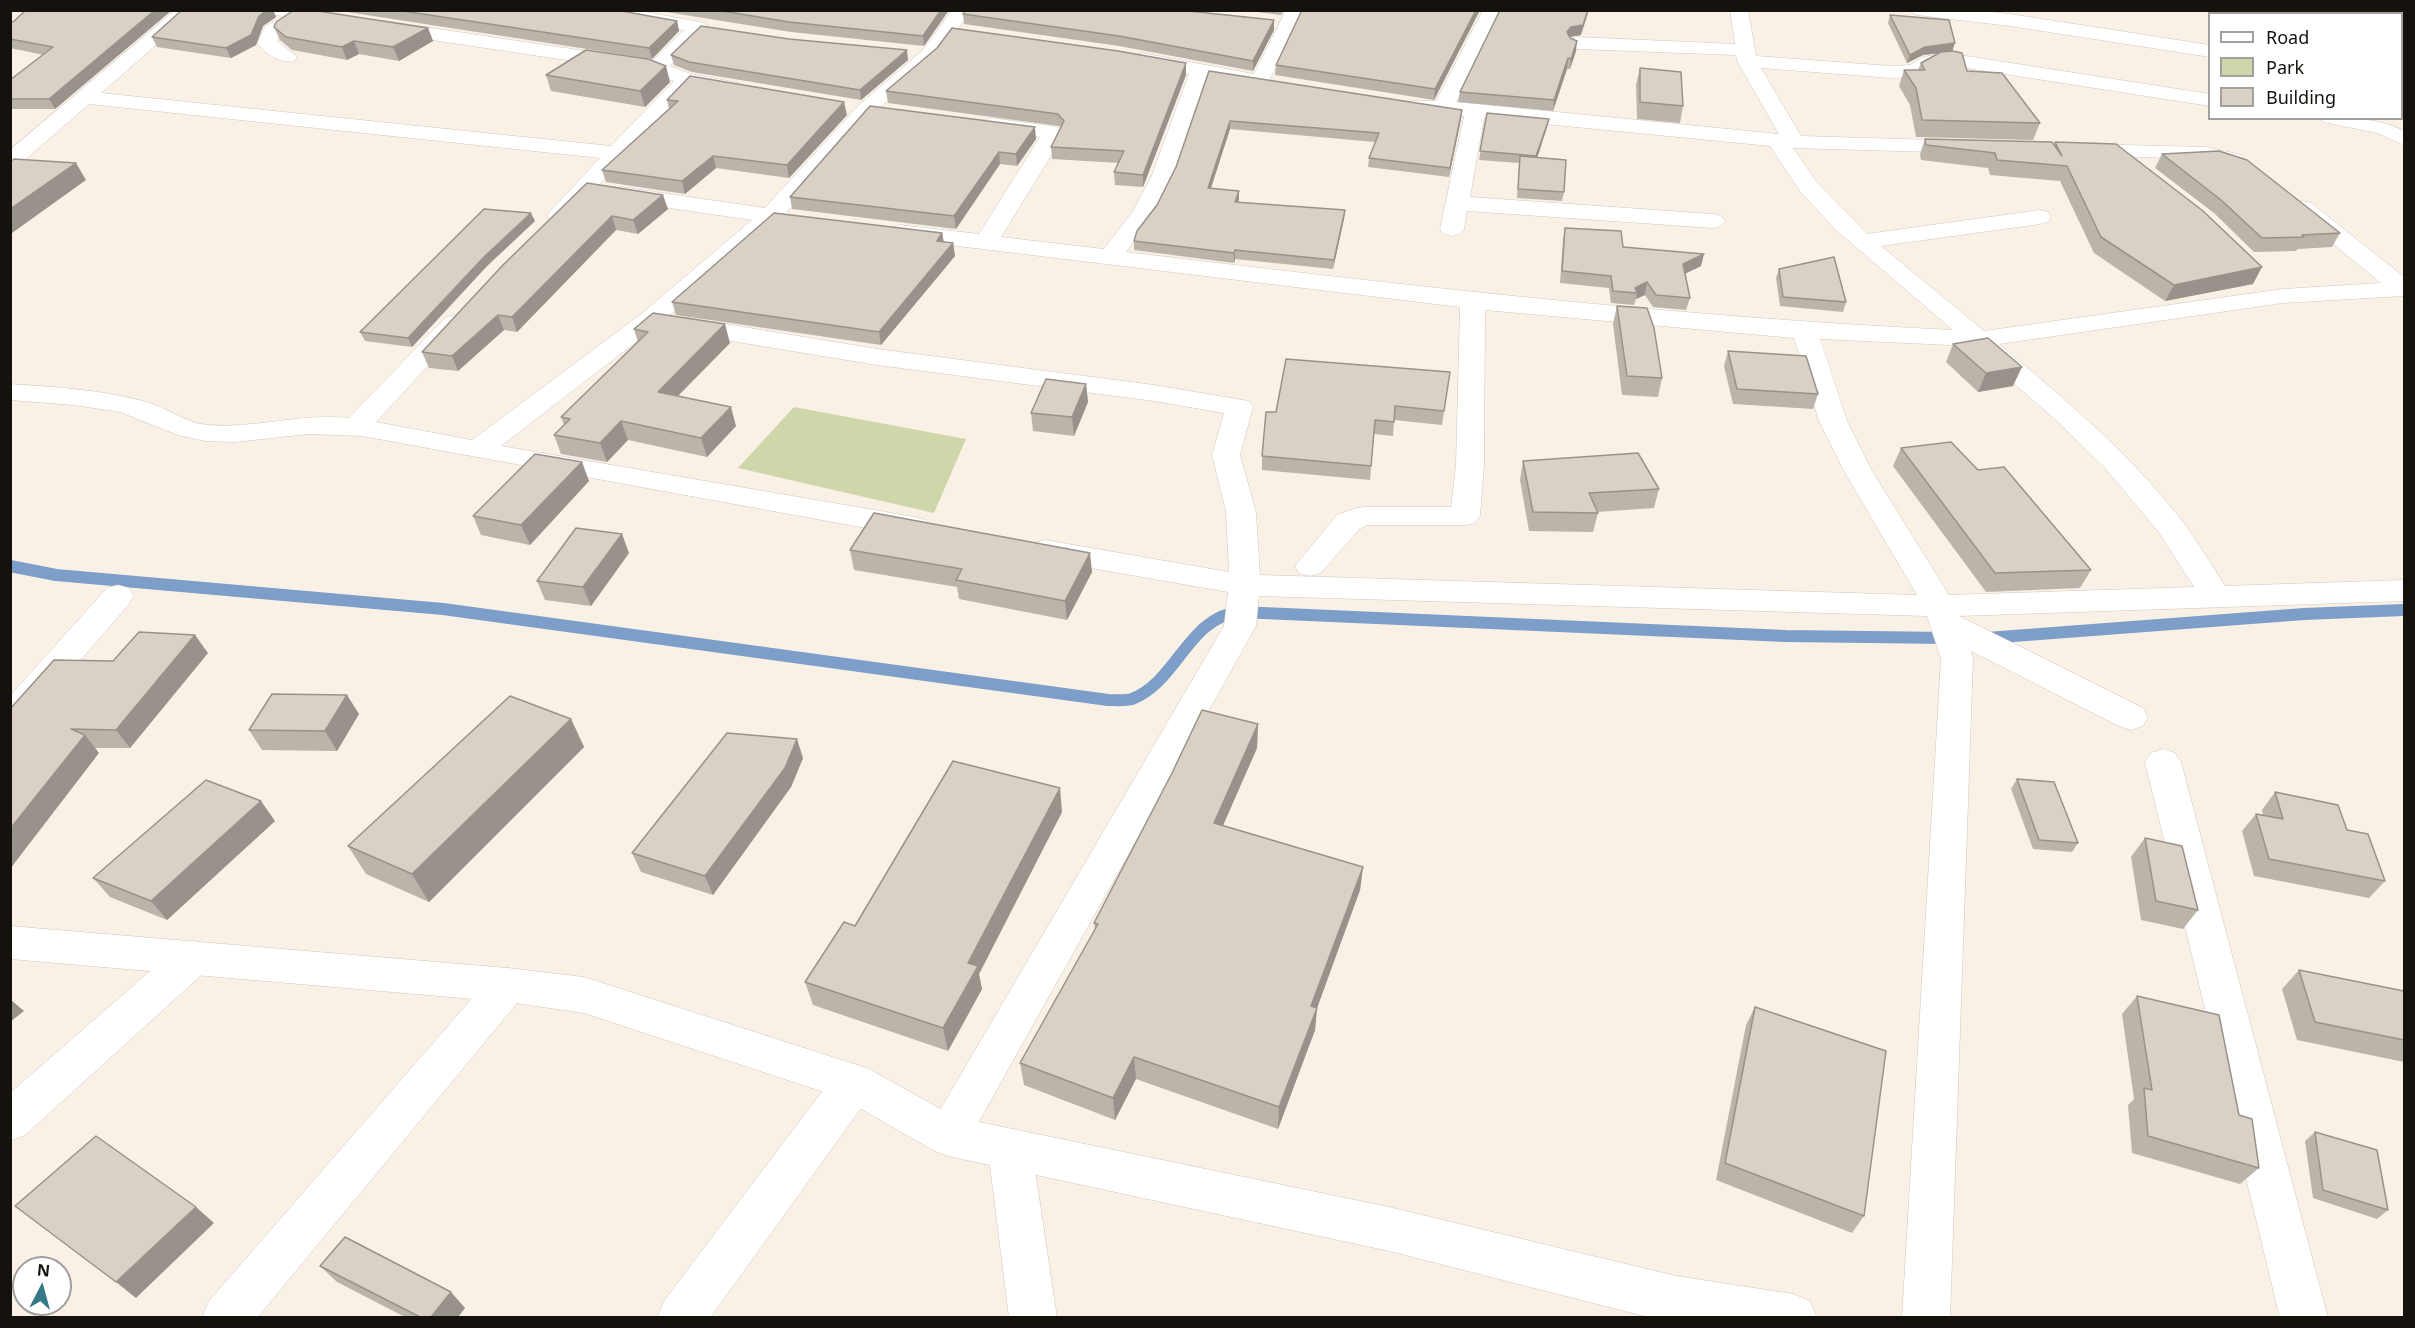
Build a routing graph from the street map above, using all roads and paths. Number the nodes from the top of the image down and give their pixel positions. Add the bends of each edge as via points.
1 (187, 10) edge
2 (276, 10) edge
3 (602, 10) edge
4 (962, 10) edge
5 (1492, 10) edge
6 (1739, 10) edge
7 (1917, 10) edge
8 (298, 14) junction
9 (1291, 17) edge
10 (1265, 21) edge
11 (698, 27) junction
12 (721, 30) edge
13 (946, 30) junction
14 (969, 34) edge
15 (1577, 43) edge
16 (2208, 51) edge
17 (907, 52) edge
18 (930, 54) junction
19 (1119, 54) edge
20 (1746, 56) junction
21 (286, 57) dead end
22 (657, 68) junction
23 (1200, 69) junction
24 (687, 79) junction
25 (1260, 81) junction
26 (1282, 85) edge
27 (754, 90) edge
28 (86, 98) junction
29 (2208, 100) edge
30 (1396, 102) edge
31 (844, 105) edge
32 (866, 109) junction
33 (1442, 109) junction
34 (889, 111) edge
35 (1475, 112) junction
36 (2341, 120) edge
37 (971, 122) edge
38 (2404, 139) edge
39 (1785, 142) junction
40 (20, 145) edge
41 (1984, 147) edge
42 (2056, 149) edge
43 (2115, 150) junction
44 (615, 153) junction
45 (10, 161) edge
46 (2251, 168) edge
47 (2144, 172) edge
48 (586, 189) junction
49 (2286, 194) edge
50 (1457, 203) junction
51 (771, 216) junction
52 (2040, 217) dead end
53 (805, 220) edge
54 (1713, 221) dead end
55 (546, 227) edge
56 (873, 228) edge
57 (1452, 229) dead end
58 (1864, 241) junction
59 (986, 242) junction
60 (1110, 257) junction
61 (2260, 273) edge
62 (2404, 289) edge
63 (2283, 296) junction
64 (1473, 301) junction
65 (465, 311) edge
66 (649, 320) junction
67 (1805, 331) junction
68 (1978, 339) junction
69 (10, 392) edge
70 (355, 428) junction
71 (477, 450) junction
72 (938, 531) edge
73 (1020, 545) edge
74 (1310, 566) dead end
75 (2404, 591) edge
76 (118, 596) dead end
77 (2216, 597) junction
78 (1243, 604) junction
79 (1948, 630) junction
80 (2131, 717) dead end
81 (10, 719) edge
82 (2163, 762) dead end
83 (10, 942) edge
84 (193, 958) junction
85 (508, 985) junction
86 (854, 1083) junction
87 (10, 1120) edge
88 (948, 1136) junction
89 (1010, 1150) junction
90 (1674, 1309) edge
91 (226, 1317) edge
92 (681, 1317) edge
93 (1033, 1317) edge
94 (1794, 1317) edge
95 (1926, 1317) edge
96 (2304, 1317) edge

1 - 28 street
2 - 8 street
3 - 11 street
4 - 13 street
5 - 33 street
6 - 20 street
7 - 16 street
8 - 21 street via 272,32 267,43
8 - 22 street
9 - 10 street
9 - 25 street
11 - 12 street
11 - 22 street
13 - 14 street
13 - 18 street
15 - 20 street
17 - 18 street
18 - 32 street
19 - 23 street
20 - 29 street via 1897,72 1947,59
20 - 39 street
22 - 24 street
23 - 25 street
23 - 60 street via 1163,175 1144,213
24 - 27 street
24 - 44 street
25 - 26 street
28 - 40 street
28 - 44 street
30 - 33 street
31 - 32 street
32 - 34 street
32 - 51 street
33 - 35 street
35 - 39 street
35 - 50 street
36 - 38 street via 2383,128
37 - 59 street via 1052,132
39 - 41 street
39 - 58 street via 1808,185
40 - 45 street
42 - 43 street
43 - 46 street via 2206,153 2225,156
43 - 47 street
44 - 48 street
48 - 51 street
48 - 55 street
49 - 62 street
50 - 54 street
50 - 57 street
51 - 53 street
51 - 66 street
52 - 58 street
56 - 59 street
58 - 68 street
59 - 60 street
60 - 64 street
61 - 63 street
62 - 63 street
63 - 68 street
64 - 67 street
64 - 74 street via 1470,465 1465,516 1363,516 1348,522
65 - 70 street
66 - 71 street
66 - 78 street via 877,357 1239,407 1226,455 1240,512
67 - 68 street
67 - 79 street via 1833,421
68 - 77 street via 2075,423 2124,473 2182,542
69 - 70 street via 117,402 204,433 233,434 290,426
70 - 71 street
71 - 72 street
73 - 78 street
75 - 77 street
76 - 81 street
77 - 79 street
78 - 79 street
78 - 88 street
79 - 80 street
79 - 95 street
82 - 96 street
83 - 84 street
84 - 85 street
84 - 87 street
85 - 86 street via 584,995
85 - 91 street
86 - 88 street
86 - 92 street
88 - 89 street
89 - 90 street via 1389,1229
89 - 93 street
90 - 94 street

